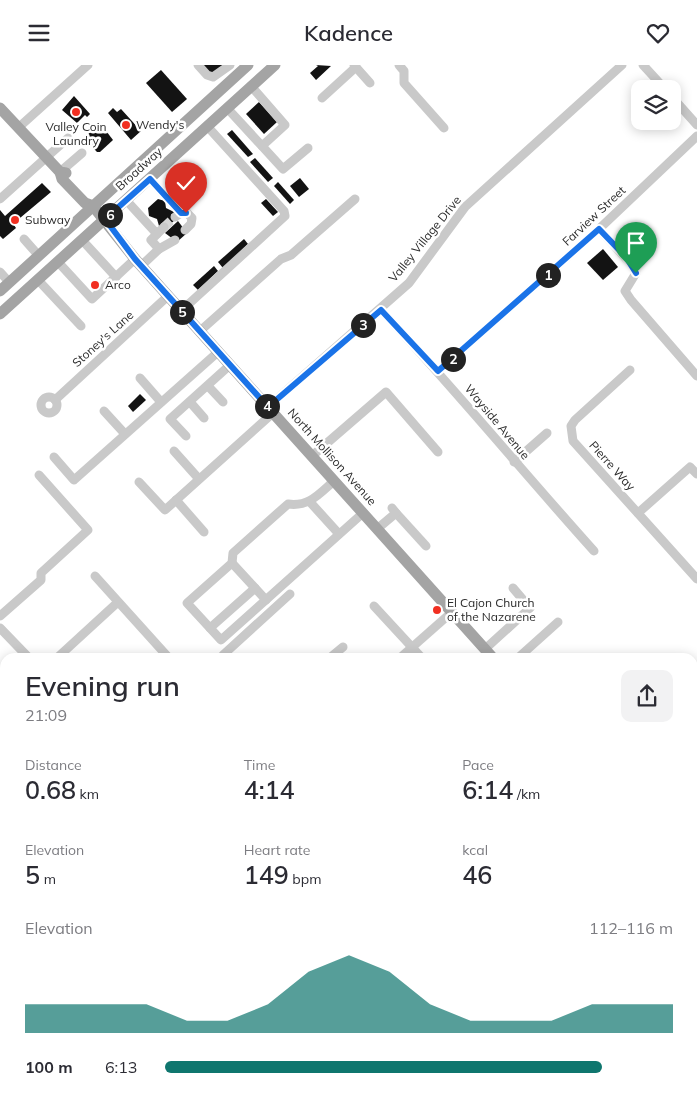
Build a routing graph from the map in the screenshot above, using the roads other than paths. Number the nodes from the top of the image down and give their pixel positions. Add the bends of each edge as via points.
1 (88, 65) edge
2 (198, 65) edge
3 (230, 65) edge
4 (248, 65) edge
5 (275, 65) edge
6 (399, 65) edge
7 (622, 65) edge
8 (643, 65) edge
9 (355, 66) edge
10 (657, 80) edge
11 (370, 83) dead end
12 (251, 86) junction
13 (322, 98) dead end
14 (681, 107) edge
15 (0, 108) edge
16 (227, 109) junction
17 (697, 125) edge
18 (207, 126) junction
19 (18, 128) junction
20 (444, 128) dead end
21 (697, 136) edge
22 (68, 138) dead end
23 (262, 146) junction
24 (308, 148) dead end
25 (82, 153) dead end
26 (45, 157) junction
27 (60, 171) junction
28 (150, 179) junction
29 (0, 199) edge
30 (355, 199) dead end
31 (126, 200) junction
32 (94, 206) junction
33 (105, 219) junction
34 (164, 227) tunnel mouth
35 (599, 229) junction
36 (185, 230) dead end
37 (157, 234) junction
38 (24, 239) dead end
39 (82, 240) junction
40 (175, 240) dead end
41 (159, 249) junction
42 (39, 256) junction
43 (58, 262) junction
44 (138, 262) junction
45 (0, 272) edge
46 (116, 277) junction
47 (38, 280) junction
48 (9, 282) junction
49 (0, 291) edge
50 (168, 296) junction
51 (381, 310) junction
52 (181, 311) junction
53 (0, 314) edge
54 (81, 326) dead end
55 (200, 331) junction
56 (218, 352) junction
57 (230, 365) junction
58 (630, 370) dead end
59 (438, 371) junction
60 (697, 376) edge
61 (140, 378) dead end
62 (208, 386) junction
63 (55, 400) dead end
64 (223, 401) dead end
65 (162, 402) junction
66 (190, 402) junction
67 (271, 410) junction
68 (104, 411) dead end
69 (204, 418) dead end
70 (547, 433) dead end
71 (125, 434) junction
72 (186, 436) dead end
73 (174, 451) dead end
74 (438, 452) dead end
75 (312, 456) junction
76 (54, 457) dead end
77 (514, 462) junction
78 (697, 474) edge
79 (39, 475) dead end
80 (199, 479) junction
81 (334, 481) junction
82 (139, 482) dead end
83 (176, 500) junction
84 (310, 502) junction
85 (363, 513) junction
86 (638, 513) junction
87 (377, 529) junction
88 (204, 532) dead end
89 (339, 534) junction
90 (426, 545) dead end
91 (594, 551) dead end
92 (232, 563) junction
93 (95, 576) dead end
94 (697, 579) edge
95 (255, 587) junction
96 (513, 588) dead end
97 (290, 594) dead end
98 (266, 600) junction
99 (118, 602) junction
100 (374, 606) dead end
101 (452, 612) junction
102 (0, 616) edge
103 (558, 622) dead end
104 (0, 628) edge
105 (210, 628) junction
106 (343, 647) dead end
107 (412, 648) junction
108 (24, 653) edge
109 (62, 653) edge
110 (164, 653) edge
111 (225, 653) edge
112 (336, 653) edge
113 (406, 653) edge
114 (417, 653) edge
115 (489, 653) edge
116 (523, 653) edge

1 - 19 street
2 - 3 street via 213,77
4 - 32 main road, Broadway
5 - 12 main road, Broadway
6 - 20 street via 404,71 404,83
7 - 51 street, Valley Village Drive via 465,207 409,283
8 - 10 street
9 - 11 street
9 - 13 street
12 - 16 main road, Broadway
12 - 23 street via 285,125
14 - 17 street
15 - 19 main road, North Mollison Avenue
16 - 18 main road, Broadway
16 - 23 street
18 - 28 main road, Broadway
18 - 52 street via 284,211 284,215
19 - 26 main road, North Mollison Avenue
21 - 35 street, Farview Street
22 - 26 street
23 - 24 street via 283,169
25 - 27 street
26 - 27 main road, North Mollison Avenue
26 - 29 street
27 - 32 main road, North Mollison Avenue via 79,185
28 - 31 main road, Broadway
28 - 36 street via 178,215 186,213 192,218
30 - 55 street
31 - 33 main road, Broadway
31 - 37 street
32 - 33 main road, North Mollison Avenue
32 - 42 main road, Broadway
33 - 39 main road, Broadway
33 - 44 main road, North Mollison Avenue
34 - 37 street
35 - 59 street, Farview Street
35 - 60 street via 634,267 636,273 625,291 630,300
37 - 41 street via 151,239
38 - 42 street
39 - 43 main road, Broadway
39 - 46 street
40 - 41 street
41 - 44 street
42 - 48 main road, Broadway
43 - 46 street via 92,299
43 - 47 main road, Broadway
44 - 46 street
44 - 50 main road, North Mollison Avenue
45 - 48 street
47 - 53 main road, Broadway
47 - 54 street
48 - 49 main road, Broadway
50 - 52 main road, North Mollison Avenue
50 - 63 street, Stoney's Lane
51 - 59 street, Wayside Avenue
51 - 67 street, Valley Village Drive
52 - 55 main road, North Mollison Avenue
55 - 56 main road, North Mollison Avenue
56 - 57 main road, North Mollison Avenue
56 - 65 street
57 - 62 street
57 - 67 main road, North Mollison Avenue
58 - 86 street, Pierre Way via 570,426 574,441
59 - 77 street, Wayside Avenue
61 - 65 street
62 - 64 street
62 - 66 street
65 - 71 street
66 - 69 street
66 - 72 street via 170,419
67 - 75 main road, North Mollison Avenue
67 - 80 street, Valley Village Drive
68 - 71 street
70 - 77 street
71 - 76 street via 74,479
73 - 80 street
74 - 75 street via 386,393
75 - 81 main road, North Mollison Avenue
77 - 91 street, Wayside Avenue
78 - 86 street via 690,467
79 - 102 street via 88,530 41,573 41,580
80 - 83 street, Valley Village Drive
81 - 84 street
81 - 85 main road, North Mollison Avenue
82 - 83 street via 164,510
83 - 88 street
84 - 89 street
84 - 92 street via 288,504 233,553
85 - 87 main road, North Mollison Avenue
85 - 89 street
86 - 94 street, Pierre Way
87 - 90 street via 394,510
87 - 101 main road, North Mollison Avenue
89 - 98 street
92 - 95 street
92 - 105 street via 187,603
93 - 99 street
95 - 98 street
95 - 105 street
96 - 115 street via 530,608
97 - 111 street
98 - 105 street via 221,640
99 - 109 street
99 - 110 street
100 - 107 street
101 - 107 street
101 - 115 main road, North Mollison Avenue
103 - 116 street
104 - 108 street
106 - 112 street
107 - 113 street
107 - 114 street

